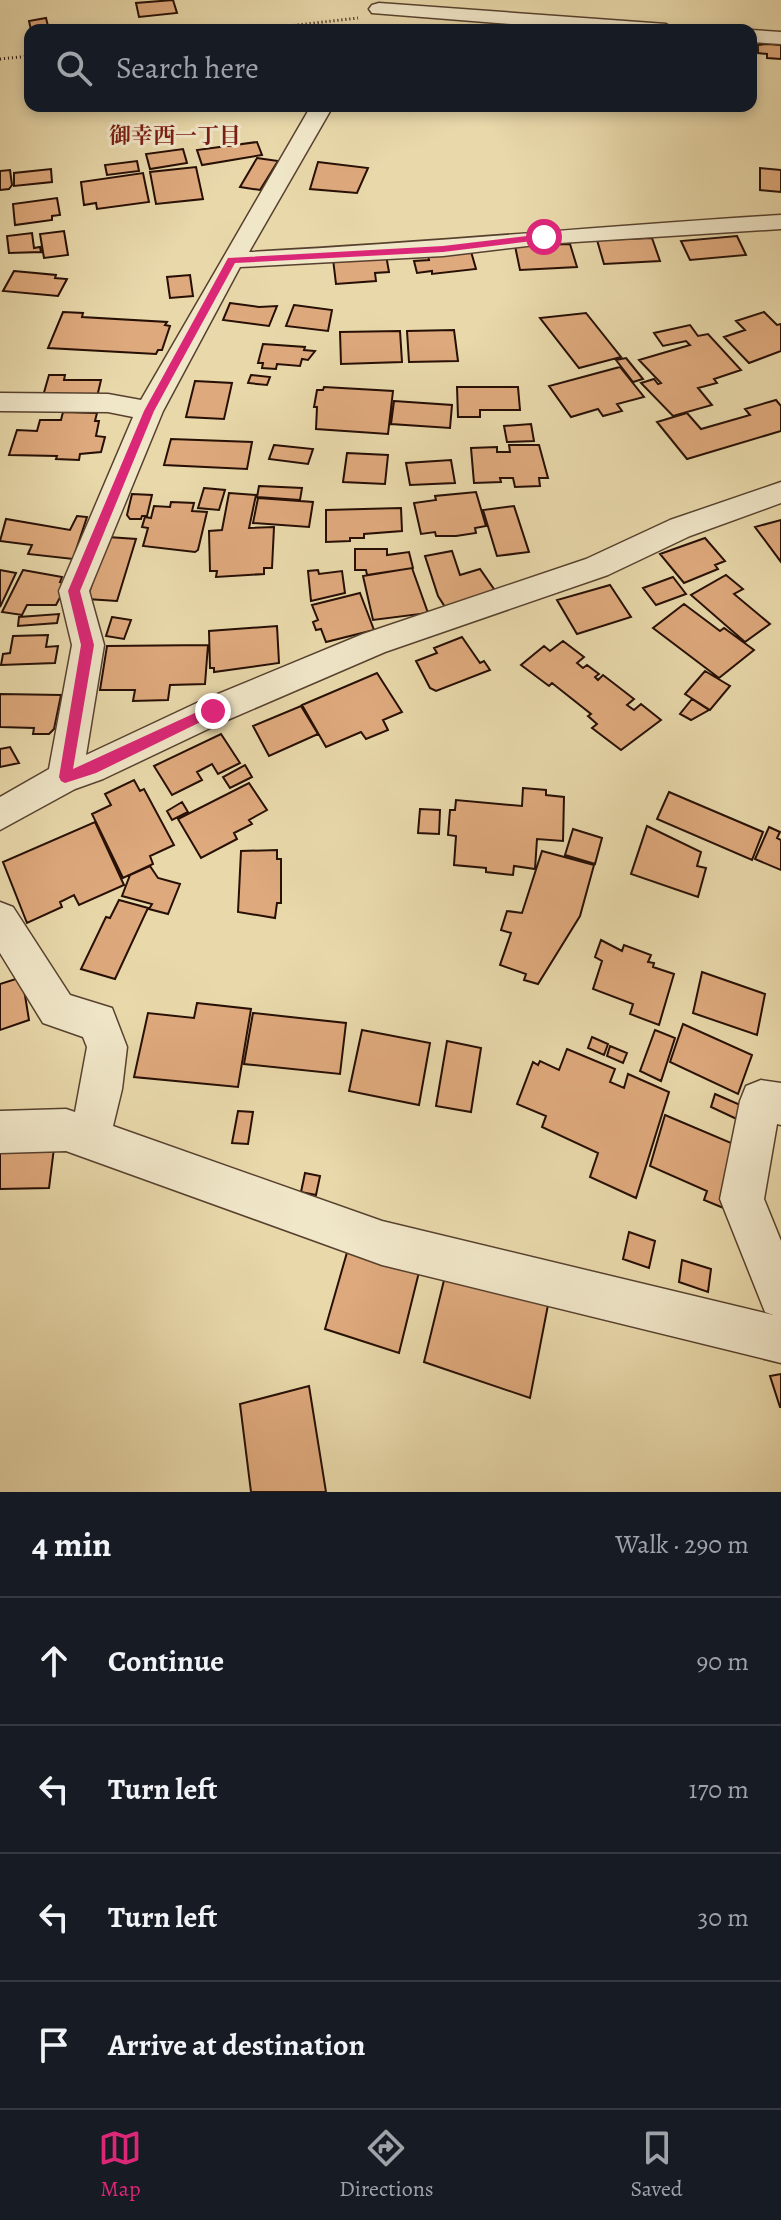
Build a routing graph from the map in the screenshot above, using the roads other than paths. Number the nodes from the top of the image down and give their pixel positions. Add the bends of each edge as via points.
1 (377, 12) edge
2 (570, 24) edge
3 (757, 36) edge
4 (781, 38) edge
5 (318, 112) edge
6 (781, 222) edge
7 (232, 260) junction
8 (0, 402) edge
9 (149, 411) junction
10 (781, 492) edge
11 (65, 777) junction
12 (0, 815) edge
13 (0, 919) edge
14 (781, 1104) edge
15 (0, 1132) edge
16 (89, 1138) junction
17 (781, 1296) edge
18 (781, 1340) edge

1 - 2 street
3 - 4 street
5 - 7 street
6 - 7 street
7 - 9 street
8 - 9 street via 108,403
9 - 11 street via 74,591 88,645
10 - 11 street via 680,528 597,567 374,643
11 - 12 street
13 - 16 street via 57,1010 98,1022 107,1047
14 - 17 street via 761,1101 742,1199
15 - 16 street via 66,1130
16 - 18 street via 382,1243

